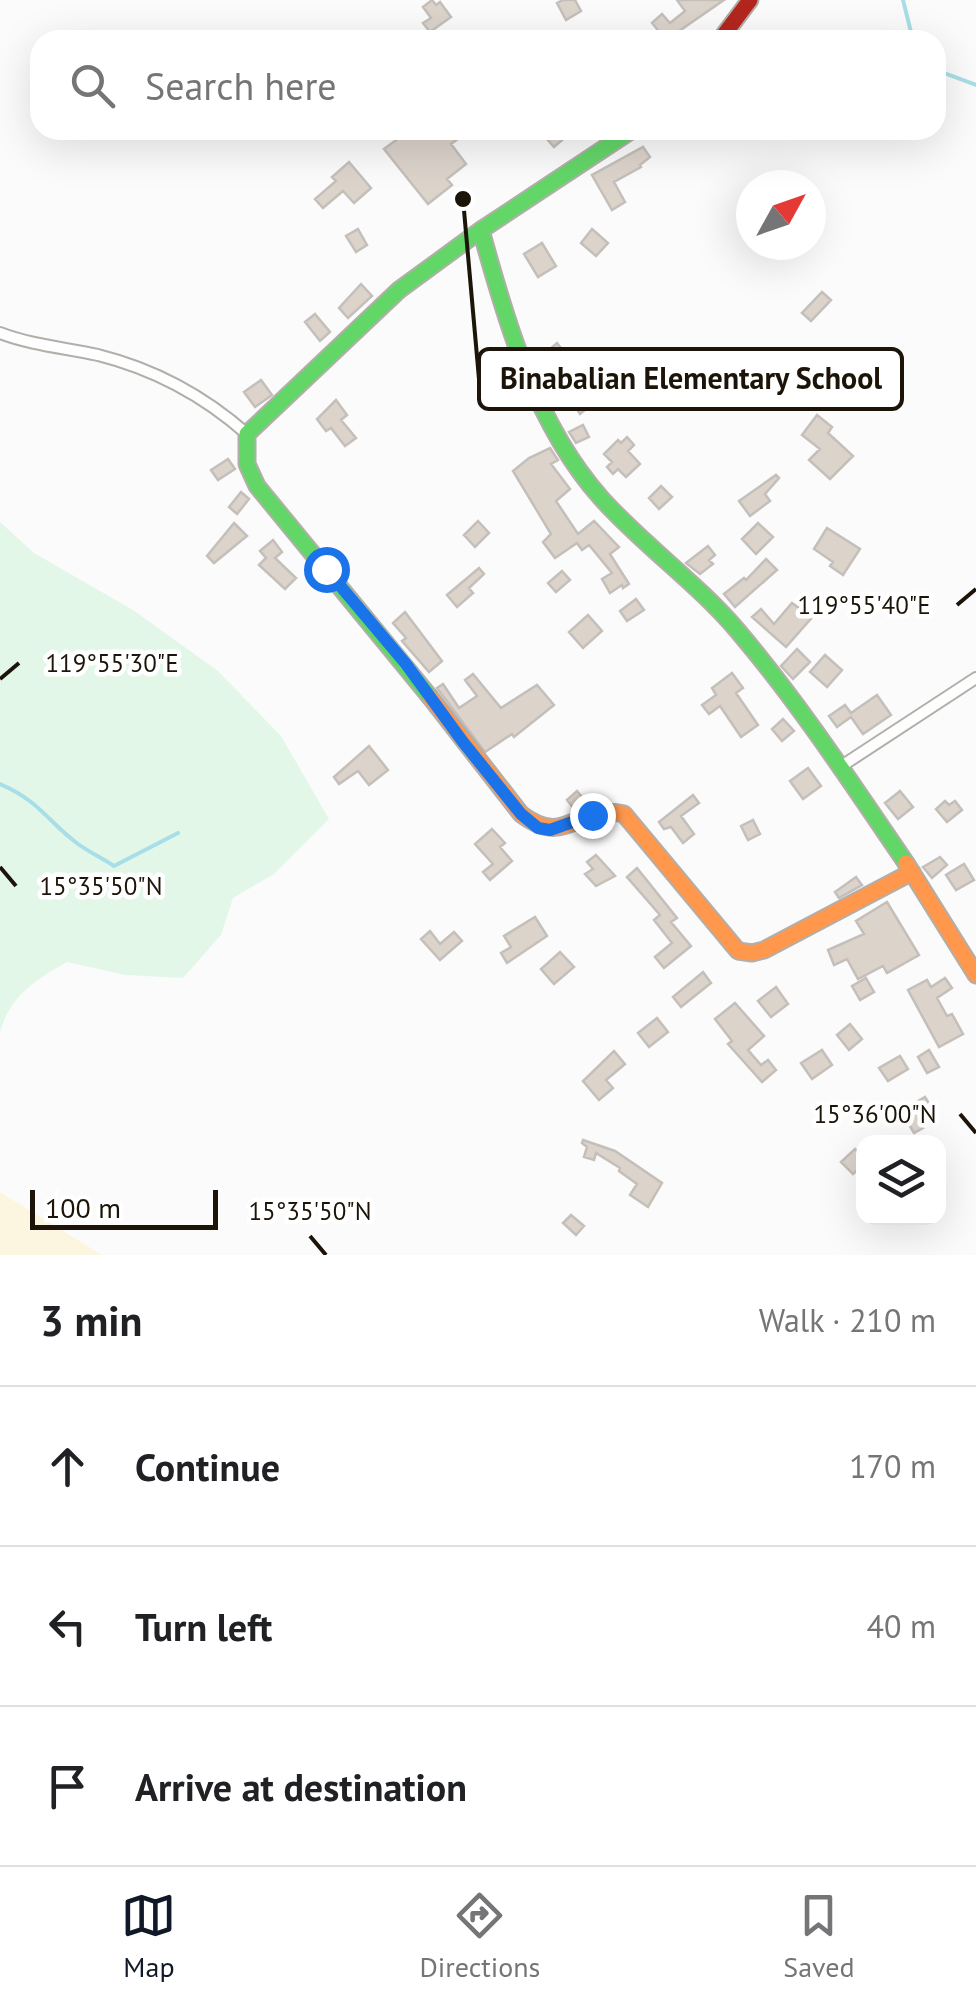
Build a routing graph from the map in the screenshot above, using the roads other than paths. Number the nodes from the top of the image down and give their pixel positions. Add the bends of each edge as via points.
1 (750, 0) edge
2 (728, 30) edge
3 (617, 140) edge
4 (480, 230) junction
5 (0, 333) edge
6 (247, 434) junction
7 (976, 678) edge
8 (840, 767) junction
9 (912, 872) junction
10 (976, 975) edge

1 - 2 street
3 - 4 street
4 - 6 street via 400,290
4 - 8 street via 495,285 570,456 597,492 743,636
5 - 6 street via 158,375
6 - 9 street via 247,464 257,486 529,822 550,830 606,810 624,814 744,954 764,950
7 - 8 street
8 - 9 street
9 - 10 street

